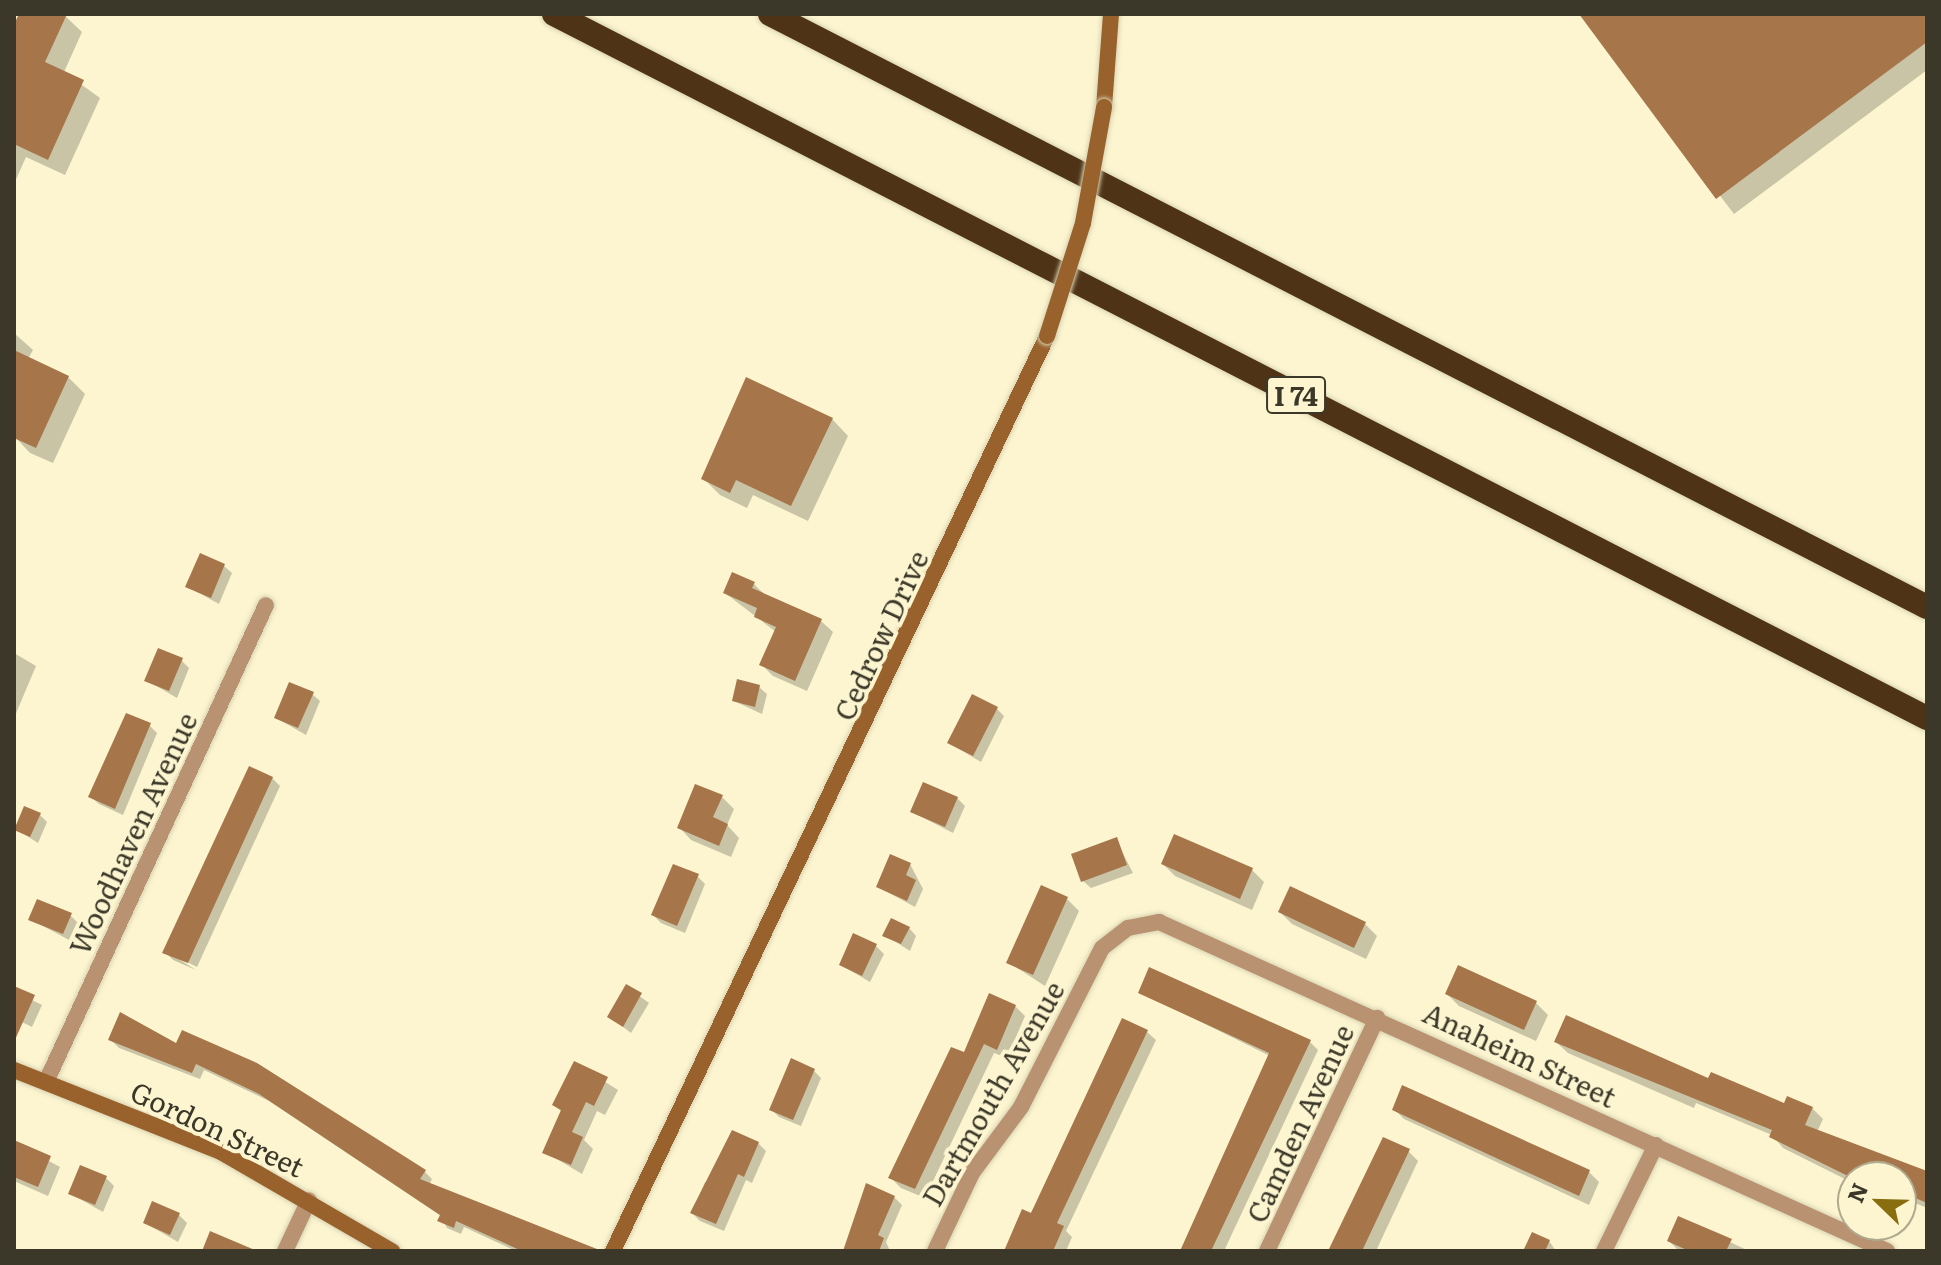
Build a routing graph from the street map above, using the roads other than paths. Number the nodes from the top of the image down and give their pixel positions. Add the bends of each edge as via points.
1 (554, 14) edge
2 (770, 14) edge
3 (1111, 14) edge
4 (266, 605) dead end
5 (1927, 607) edge
6 (1927, 718) edge
7 (1128, 928) joint
8 (1377, 1018) junction
9 (14, 1070) edge
10 (46, 1082) junction
11 (1656, 1145) junction
12 (309, 1200) junction
13 (285, 1251) edge
14 (392, 1251) edge
15 (613, 1251) edge
16 (935, 1251) edge
17 (1267, 1251) edge
18 (1604, 1251) edge
19 (1887, 1251) edge

1 - 6 highway, I 74
2 - 5 highway
3 - 15 street, Cedrow Drive, bridge via 1104,107 1083,223 1047,336
4 - 10 street, Woodhaven Avenue
7 - 8 street, Anaheim Street via 1172,925
7 - 16 street, Dartmouth Avenue via 1102,948 1021,1107 972,1173
8 - 11 street, Anaheim Street
8 - 17 street, Camden Avenue
9 - 10 street, Gordon Street
10 - 12 street, Gordon Street via 221,1152
11 - 18 street
11 - 19 street, Anaheim Street
12 - 13 street
12 - 14 street, Gordon Street

